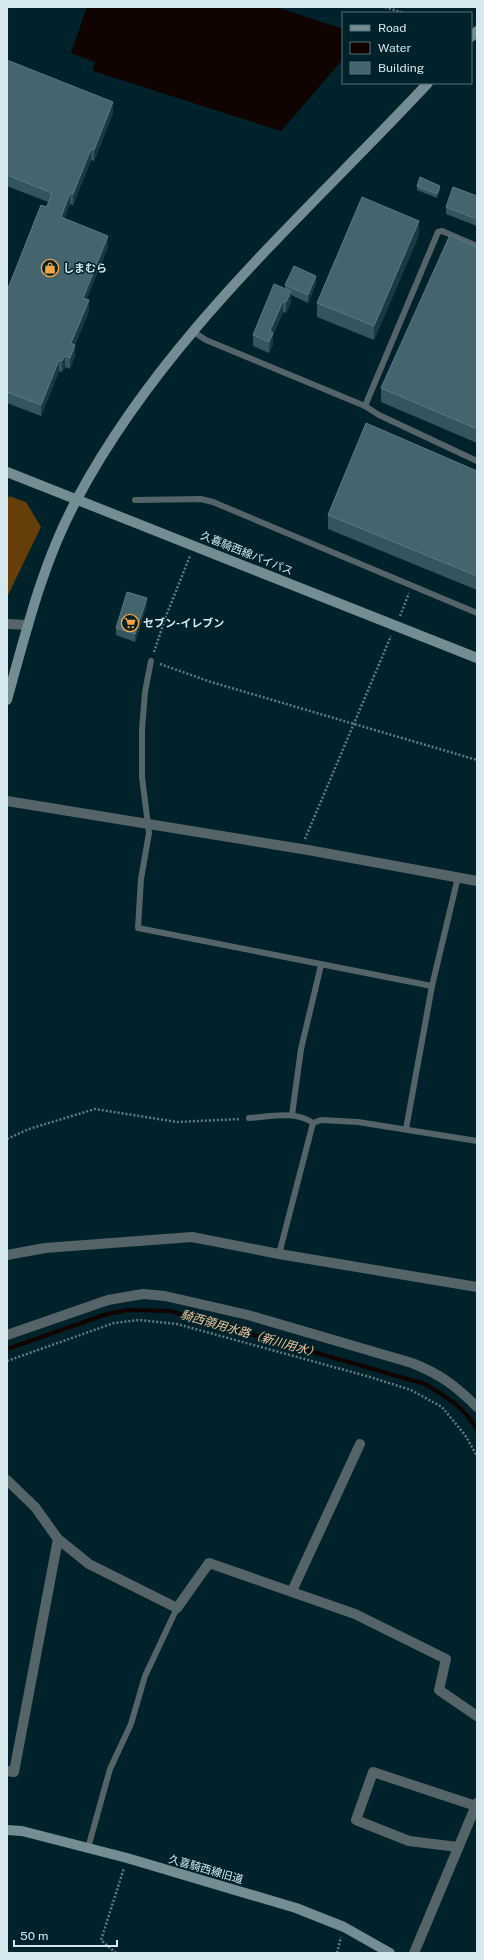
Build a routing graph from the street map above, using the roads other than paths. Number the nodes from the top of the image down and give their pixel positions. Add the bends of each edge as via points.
1 (427, 84) edge
2 (477, 246) edge
3 (192, 331) junction
4 (365, 406) junction
5 (477, 461) edge
6 (7, 472) edge
7 (77, 499) junction
8 (135, 500) dead end
9 (477, 613) edge
10 (7, 624) edge
11 (28, 625) junction
12 (477, 658) edge
13 (151, 662) road end
14 (7, 700) edge
15 (7, 801) edge
16 (148, 824) junction
17 (458, 877) junction
18 (477, 881) edge
19 (320, 964) junction
20 (432, 986) junction
21 (292, 1115) junction
22 (249, 1118) road end
23 (313, 1123) junction
24 (406, 1129) junction
25 (477, 1141) edge
26 (279, 1254) junction
27 (7, 1255) edge
28 (477, 1287) edge
29 (7, 1335) edge
30 (477, 1407) edge
31 (360, 1444) dead end
32 (7, 1480) edge
33 (58, 1539) junction
34 (292, 1591) junction
35 (177, 1608) junction
36 (477, 1716) edge
37 (7, 1771) edge
38 (476, 1804) edge
39 (7, 1830) edge
40 (458, 1847) junction
41 (88, 1848) junction
42 (390, 1953) edge
43 (414, 1953) edge

1 - 3 street via 233,284
2 - 4 lane via 442,231 438,232
3 - 4 lane via 206,340
3 - 7 street via 134,406
4 - 5 lane
6 - 7 street, 久喜騎西線バイパス
7 - 11 street via 45,574
7 - 12 street, 久喜騎西線バイパス
8 - 9 lane via 213,502
10 - 11 street
11 - 14 street
13 - 16 lane via 145,692 142,730 142,777
15 - 16 street
16 - 17 street
16 - 19 lane via 138,928
17 - 18 street
17 - 20 lane
19 - 20 lane
19 - 21 lane via 302,1049
20 - 24 lane
21 - 22 lane
21 - 23 lane
23 - 24 lane via 321,1120 358,1122
23 - 26 lane
24 - 25 lane
26 - 27 street via 192,1236 45,1248
26 - 28 street
29 - 30 street via 108,1300 143,1294 165,1296 248,1315 432,1370
31 - 34 street
32 - 33 street via 35,1507
33 - 35 street via 89,1564
33 - 37 street via 14,1772
34 - 35 street via 209,1563
34 - 36 street via 355,1614 446,1659 439,1690
35 - 41 lane via 144,1676 131,1724 110,1769
38 - 40 street
38 - 40 street via 373,1772 356,1820 409,1841
39 - 41 street, 久喜騎西線旧道
40 - 43 street
41 - 42 street, 久喜騎西線旧道 via 296,1908 344,1927

